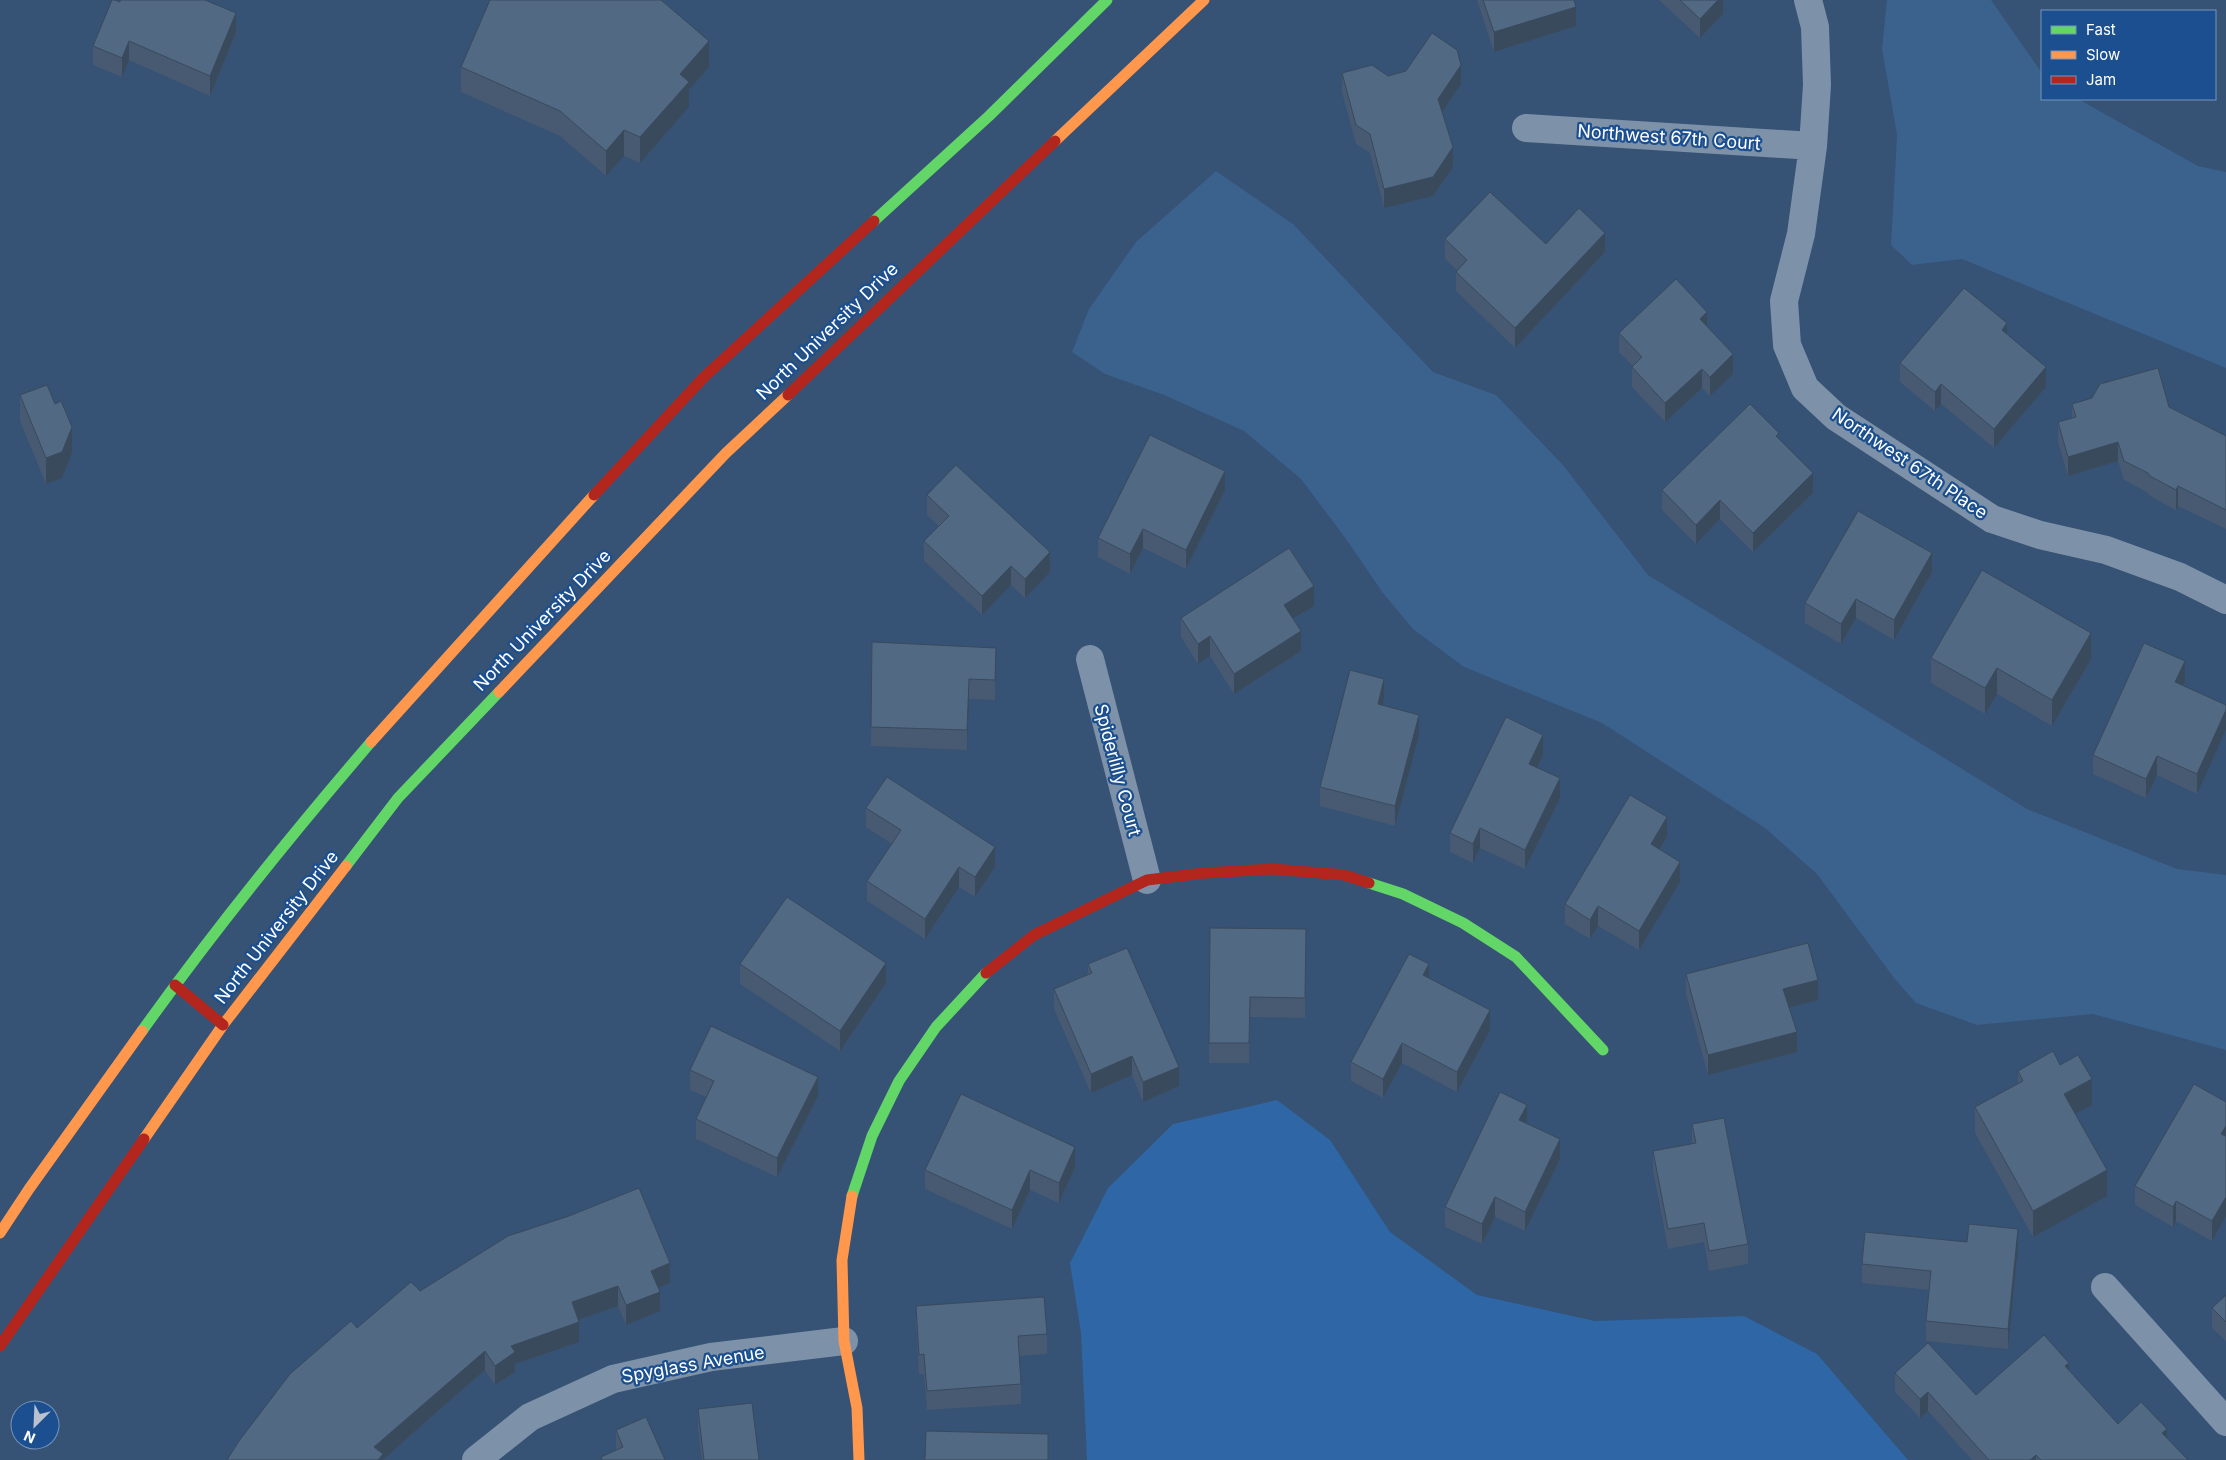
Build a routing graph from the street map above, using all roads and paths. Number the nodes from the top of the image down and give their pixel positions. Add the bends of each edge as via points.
1 (1107, 0) edge
2 (1204, 0) edge
3 (1808, 0) edge
4 (1526, 128) dead end
5 (1813, 146) junction
6 (2226, 600) edge
7 (1090, 659) dead end
8 (1147, 880) junction
9 (175, 985) junction
10 (223, 1026) junction
11 (1603, 1050) dead end
12 (0, 1233) edge
13 (2105, 1287) dead end
14 (844, 1341) junction
15 (0, 1346) edge
16 (2226, 1422) edge
17 (476, 1460) edge
18 (859, 1460) edge

1 - 9 main road via 983,122 704,377 546,547 334,785
2 - 10 main road, North University Drive via 1002,188 719,460 398,798
3 - 5 street, Northwest 67th Place via 1815,26 1817,85
4 - 5 street, Northwest 67th Court
5 - 6 street, Northwest 67th Place via 1802,234 1784,301 1787,345 1806,388 1836,416 1992,519 2040,535 2106,550 2180,577
7 - 8 street, Spiderlilly Court
8 - 11 main road via 1274,869 1344,875 1403,894 1463,923 1516,956
8 - 14 main road via 1034,935 981,977 936,1026 899,1080 872,1136 852,1197 842,1260
9 - 10 main road
9 - 12 main road
10 - 15 main road, North University Drive
13 - 16 street
14 - 17 street, Spyglass Avenue via 711,1357 613,1379 530,1418
14 - 18 main road via 857,1408

